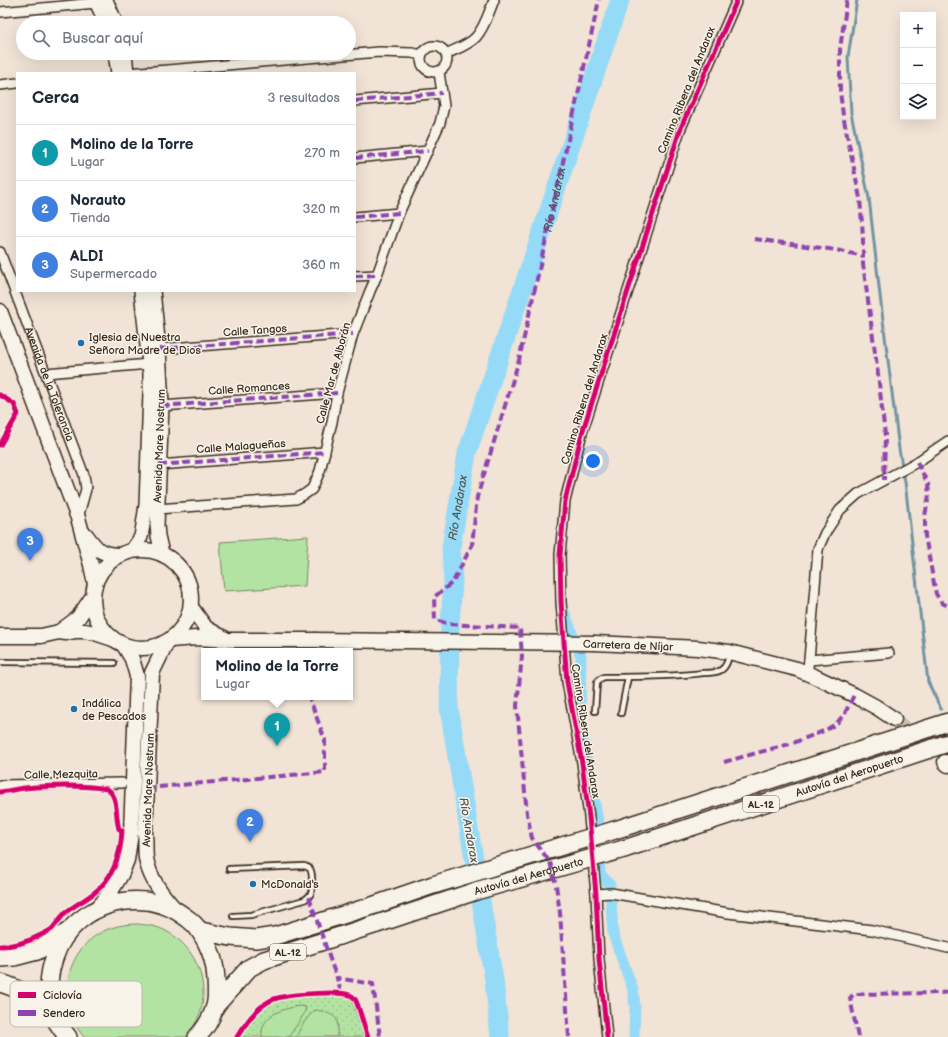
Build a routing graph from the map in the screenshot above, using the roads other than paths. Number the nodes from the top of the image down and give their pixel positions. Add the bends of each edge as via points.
1 (494, 0) edge
2 (737, 0) edge
3 (99, 1) edge
4 (0, 12) edge
5 (104, 16) edge
6 (111, 16) edge
7 (356, 54) edge
8 (446, 54) junction
9 (421, 55) junction
10 (116, 60) edge
11 (125, 60) edge
12 (285, 60) edge
13 (118, 72) edge
14 (126, 72) edge
15 (140, 72) edge
16 (439, 72) junction
17 (16, 83) edge
18 (0, 85) edge
19 (442, 93) junction
20 (356, 100) edge
21 (428, 151) junction
22 (356, 158) edge
23 (400, 213) junction
24 (356, 217) edge
25 (0, 252) edge
26 (13, 272) edge
27 (377, 275) junction
28 (356, 276) edge
29 (20, 292) edge
30 (141, 292) edge
31 (153, 292) edge
32 (0, 311) edge
33 (353, 334) junction
34 (159, 349) junction
35 (149, 364) junction
36 (46, 373) junction
37 (337, 393) junction
38 (162, 406) junction
39 (948, 442) edge
40 (325, 452) junction
41 (159, 465) junction
42 (157, 509) junction
43 (80, 523) junction
44 (126, 553) junction
45 (162, 553) junction
46 (94, 590) junction
47 (191, 607) junction
48 (59, 632) junction
49 (0, 636) edge
50 (228, 640) junction
51 (168, 641) junction
52 (119, 642) junction
53 (729, 652) junction
54 (889, 652) dead end
55 (0, 662) edge
56 (114, 663) dead end
57 (808, 667) junction
58 (628, 677) junction
59 (595, 711) dead end
60 (621, 713) dead end
61 (894, 719) tunnel mouth
62 (948, 722) edge
63 (948, 743) edge
64 (122, 783) dead end
65 (0, 785) edge
66 (229, 869) dead end
67 (596, 894) junction
68 (97, 909) junction
69 (175, 909) junction
70 (234, 916) dead end
71 (201, 931) junction
72 (68, 932) junction
73 (948, 948) edge
74 (0, 958) edge
75 (49, 981) edge
76 (0, 984) edge
77 (10, 986) edge
78 (216, 1005) junction
79 (61, 1027) edge
80 (68, 1037) edge
81 (197, 1037) edge
82 (607, 1037) edge

1 - 8 street via 476,38
2 - 67 street, Camino Ribera del Andarax via 680,130 582,432 565,501 560,586 566,675 582,763
3 - 4 street
3 - 5 street
3 - 6 street
7 - 9 street via 379,52
8 - 9 street via 441,48 432,46
8 - 16 street via 446,64
9 - 16 street via 424,68 429,72
10 - 13 street
11 - 14 street
12 - 15 street
16 - 19 street, Calle Mar de Alborán
17 - 18 street
19 - 20 street
19 - 21 street, Calle Mar de Alborán via 444,106 440,123
21 - 22 street
21 - 23 street, Calle Mar de Alborán
23 - 24 street
23 - 27 street, Calle Mar de Alborán
25 - 26 street, Avenida de la Tolerancia
27 - 28 street
27 - 33 street, Calle Mar de Alborán
29 - 36 street, Avenida de la Tolerancia
30 - 35 street, Avenida Mare Nostrum
31 - 34 street, Avenida Mare Nostrum
32 - 43 main road, Avenida de la Tolerancia
33 - 34 street, Calle Tangos
33 - 37 street, Calle Mar de Alborán
34 - 38 street, Avenida Mare Nostrum
35 - 36 street
35 - 44 street, Avenida Mare Nostrum via 146,505 141,537
36 - 43 street, Avenida de la Tolerancia via 84,475 86,489
37 - 38 street, Calle Romances
37 - 40 street, Calle Mar de Alborán
38 - 41 street, Avenida Mare Nostrum
39 - 57 street via 858,494 840,510 825,533 818,549
40 - 41 street, Calle Malagueñas
40 - 42 street, Calle Mar de Alborán via 312,489 296,498
41 - 42 street, Avenida Mare Nostrum
42 - 45 street, Avenida Mare Nostrum via 157,530
43 - 44 main road, Avenida de la Tolerancia via 95,548 107,555
43 - 46 main road, Avenida de la Tolerancia
44 - 45 main road via 147,550
44 - 46 main road via 109,562 101,572
45 - 47 main road via 176,562 186,575 191,590
46 - 48 main road via 78,618
46 - 52 main road via 95,613 100,624
47 - 50 main road, Carretera de Níjar via 206,628
47 - 51 main road via 180,631
48 - 49 main road via 41,636
48 - 52 main road via 84,631
50 - 51 main road, Carretera de Níjar via 196,638
50 - 53 main road, Carretera de Níjar, bridge via 595,644 698,648
51 - 52 main road via 153,647 138,648
51 - 69 main road, Avenida Mare Nostrum via 152,673 145,833 146,858 150,873 164,897
52 - 68 main road, Avenida Mare Nostrum via 132,659 137,676 131,833 127,860 121,875
53 - 57 main road, Carretera de Níjar via 797,669
53 - 58 lane via 726,665 721,670
54 - 57 street
55 - 56 lane
57 - 61 main road, Carretera de Níjar via 818,678 854,695
58 - 59 lane via 604,677 597,682
58 - 60 lane
62 - 71 highway, Autovía del Aeropuerto / AL-12, bridge via 615,830 275,936 256,939
63 - 78 highway, Autovía del Aeropuerto / AL-12, bridge via 624,849 476,892 264,960 249,968
64 - 65 street, Calle Mezquita
66 - 70 lane via 304,866 310,868 313,887 309,897 304,900 251,915
67 - 73 street via 611,893 728,914 872,930
67 - 82 street, Camino Ribera del Andarax
68 - 69 highway, AL-12 via 116,902 136,900 156,902
68 - 72 highway, AL-12 via 81,919
69 - 71 highway, AL-12
71 - 78 highway, AL-12 via 214,965 217,983
72 - 74 highway, AL-12 via 37,951
72 - 75 highway, AL-12 via 54,955
76 - 77 highway, AL-12
78 - 81 highway, AL-12
79 - 80 highway, AL-12

